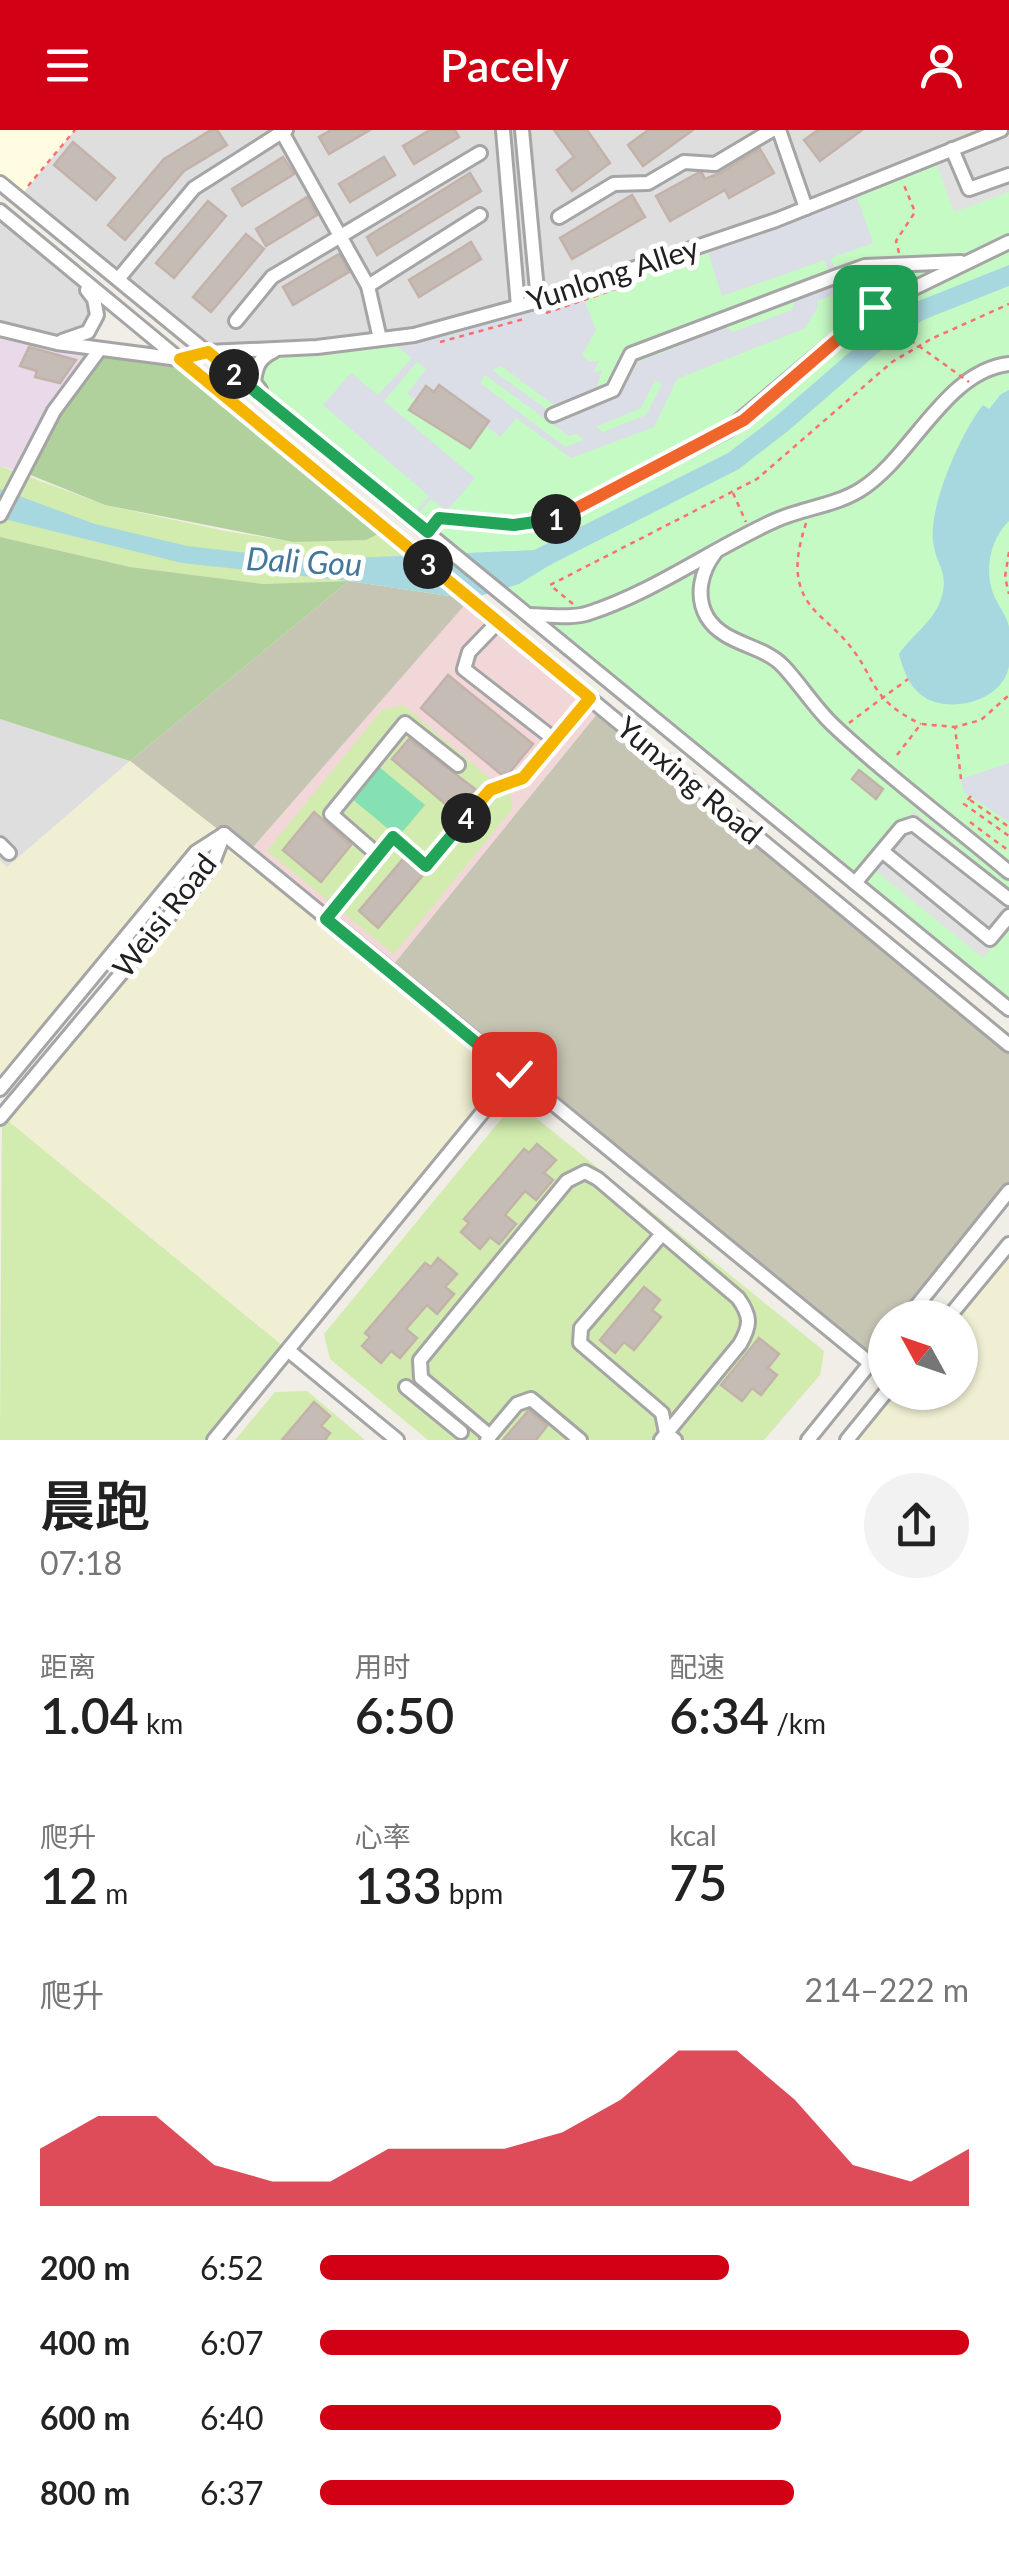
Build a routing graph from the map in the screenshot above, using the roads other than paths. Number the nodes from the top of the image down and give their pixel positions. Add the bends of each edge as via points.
1 (503, 130) edge
2 (522, 130) edge
3 (776, 130) edge
4 (1001, 130) edge
5 (284, 131) edge
6 (952, 150) junction
7 (480, 153) dead end
8 (1009, 174) edge
9 (0, 182) edge
10 (806, 208) junction
11 (0, 211) edge
12 (480, 215) dead end
13 (560, 216) dead end
14 (0, 226) edge
15 (341, 237) junction
16 (1009, 242) edge
17 (967, 262) junction
18 (70, 268) junction
19 (119, 278) junction
20 (368, 286) junction
21 (94, 298) junction
22 (538, 301) junction
23 (518, 306) junction
24 (236, 321) dead end
25 (0, 329) edge
26 (380, 339) junction
27 (57, 343) junction
28 (100, 348) junction
29 (279, 348) junction
30 (208, 352) junction
31 (180, 359) junction
32 (1009, 364) edge
33 (271, 404) junction
34 (552, 414) dead end
35 (0, 516) edge
36 (431, 535) junction
37 (720, 548) junction
38 (528, 615) junction
39 (498, 622) junction
40 (590, 698) junction
41 (555, 740) junction
42 (458, 765) dead end
43 (224, 834) junction
44 (882, 851) junction
45 (378, 854) junction
46 (1009, 872) edge
47 (855, 883) junction
48 (1009, 900) edge
49 (1009, 916) edge
50 (326, 919) junction
51 (1009, 1009) edge
52 (1009, 1045) edge
53 (514, 1074) junction
54 (0, 1089) edge
55 (0, 1118) edge
56 (1009, 1191) edge
57 (662, 1234) junction
58 (1009, 1244) edge
59 (921, 1300) edge
60 (963, 1300) edge
61 (289, 1351) junction
62 (868, 1362) edge
63 (868, 1366) edge
64 (406, 1387) dead end
65 (871, 1410) edge
66 (471, 1420) junction
67 (457, 1436) edge
68 (488, 1438) edge
69 (667, 1438) edge
70 (214, 1440) edge
71 (397, 1440) edge
72 (580, 1440) edge
73 (808, 1440) edge
74 (847, 1440) edge

1 - 23 street
2 - 22 street
3 - 10 street
3 - 13 street via 715,164 684,162 648,183 614,184
4 - 6 street, Yunlong Alley
5 - 15 street
5 - 19 street via 194,188
6 - 8 street via 969,190
6 - 10 street, Yunlong Alley
7 - 15 street
9 - 19 street, Yunxing Road
10 - 22 street, Yunlong Alley
11 - 18 street, Yunxing Road
12 - 20 street
14 - 21 street
15 - 20 street
15 - 24 street via 272,278
16 - 17 street
17 - 34 street via 865,266 836,276 631,354 613,390
17 - 36 street via 875,307 728,430 552,520 514,525 439,518
18 - 21 street
18 - 31 street, Yunxing Road
19 - 30 street, Yunxing Road
20 - 26 street
21 - 27 street via 97,315 88,332
22 - 23 street, Yunlong Alley
23 - 26 street, Yunlong Alley
25 - 27 street
26 - 29 street, Yunlong Alley
27 - 28 street
28 - 31 street
28 - 35 street via 54,410
29 - 30 street, Yunlong Alley
29 - 33 street via 262,357 254,382
30 - 31 street, Yunlong Alley
30 - 33 street, Yunxing Road
31 - 39 street, Yunxing Road
32 - 37 street via 954,391 860,490
33 - 36 street, Yunxing Road
36 - 38 street, Yunxing Road
37 - 38 street via 586,614
37 - 46 street via 701,582 707,617 718,630 783,666 840,730
38 - 47 street, Yunxing Road
39 - 40 street, Yunxing Road
39 - 41 street via 469,652 464,670
40 - 41 street
40 - 52 street, Yunxing Road
41 - 45 street via 523,778 490,790 426,866 393,837
42 - 45 street via 405,723 331,814
43 - 50 street
43 - 54 street, Weisi Road via 196,852
43 - 55 street, Weisi Road via 212,865
44 - 47 street
44 - 48 street via 912,824
44 - 49 street via 990,939
45 - 50 street
47 - 51 street, Yunxing Road
50 - 53 street
53 - 61 street
53 - 62 street
56 - 59 street
57 - 66 street via 598,1179 585,1172 567,1181 420,1360 421,1378
57 - 69 street via 738,1298 750,1327
57 - 69 street via 581,1328 580,1343 662,1413
58 - 60 street
61 - 70 street
61 - 71 street
63 - 73 street
64 - 67 street
65 - 74 street
66 - 67 street
66 - 68 street
68 - 72 street via 517,1404 530,1399

